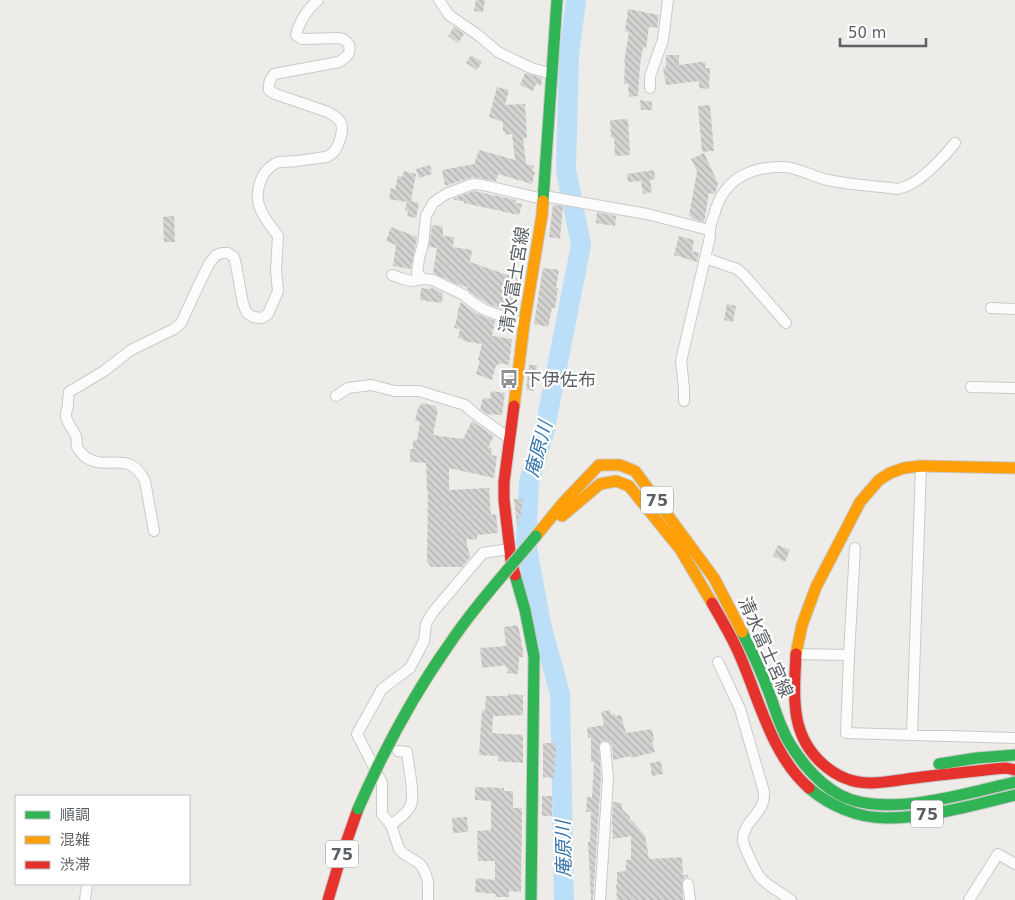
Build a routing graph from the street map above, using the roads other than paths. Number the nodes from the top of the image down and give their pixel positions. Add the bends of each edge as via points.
1 (318, 0) edge
2 (439, 0) edge
3 (557, 0) edge
4 (668, 0) edge
5 (552, 74) junction
6 (650, 88) dead end
7 (955, 143) dead end
8 (543, 198) junction
9 (709, 230) junction
10 (705, 258) junction
11 (392, 275) dead end
12 (423, 279) junction
13 (991, 308) dead end
14 (1015, 309) edge
15 (786, 323) dead end
16 (524, 324) junction
17 (971, 387) dead end
18 (1015, 388) edge
19 (336, 396) dead end
20 (684, 401) dead end
21 (509, 438) junction
22 (921, 466) junction
23 (1015, 468) edge
24 (154, 531) dead end
25 (536, 536) junction
26 (855, 548) dead end
27 (509, 549) junction
28 (742, 644) junction
29 (796, 654) junction
30 (849, 655) junction
31 (718, 662) dead end
32 (808, 712) dead end
33 (912, 735) junction
34 (1015, 738) edge
35 (605, 748) dead end
36 (398, 750) dead end
37 (825, 750) dead end
38 (1015, 755) edge
39 (1015, 770) edge
40 (1015, 782) edge
41 (1015, 795) edge
42 (392, 825) junction
43 (1015, 864) edge
44 (688, 884) dead end
45 (87, 885) edge
46 (86, 900) edge
47 (328, 900) edge
48 (428, 900) edge
49 (531, 900) edge
50 (600, 900) edge
51 (690, 900) edge
52 (792, 900) edge
53 (969, 900) edge

1 - 24 street via 298,26 296,35 302,40 343,39 349,44 350,51 339,62 274,74 268,84 269,90 336,116 342,129 340,140 327,157 278,162 267,170 258,186 258,205 278,236 278,291 268,314 262,318 247,313 234,257 228,253 216,255 182,323 131,350 69,392 66,420 76,435 78,448 90,460 129,464 141,473
2 - 5 street via 450,15 498,52 530,68
3 - 5 main road, 清水富士宮線
4 - 6 street via 663,40 650,76
5 - 8 main road, 清水富士宮線
7 - 9 street via 918,179 897,189 827,180 785,167 752,171 738,177 726,189 717,203
8 - 9 street via 647,214
8 - 12 street via 473,184 446,194 433,203 426,216 418,273
8 - 16 main road, 清水富士宮線
9 - 10 street
10 - 15 street via 737,269
10 - 20 street via 681,361
11 - 12 street via 412,281
12 - 16 street via 443,284 485,310
13 - 14 street
16 - 21 main road, 清水富士宮線
17 - 18 street
19 - 21 street via 348,388 371,386 419,391 465,405
21 - 27 main road, 清水富士宮線 via 504,482
22 - 23 main road
22 - 29 main road via 890,473 879,480 860,502 816,587 802,625
22 - 33 street
25 - 28 main road, 清水富士宮線 / 75 via 600,484 616,481 629,486 680,549
25 - 28 main road, 清水富士宮線 / 75 via 599,466 620,465 635,471 714,578
25 - 47 main road, 清水富士宮線 / 75, bridge via 438,660 409,706 358,808
26 - 30 street
27 - 42 street via 483,552 440,604 426,624 424,641 410,668 382,689 357,734 382,783 382,814
27 - 49 main road, 清水富士宮線 via 534,656
28 - 40 main road, 清水富士宮線 / 75 via 799,758 812,773 841,795 886,805 944,799
28 - 41 main road, 清水富士宮線 / 75 via 773,737 788,764 820,797 838,807 885,818 912,816
29 - 30 street
29 - 32 main road
29 - 39 main road via 797,711 804,739 820,762 843,777 871,783 994,769
30 - 33 street via 846,733
31 - 52 street via 740,710 764,792 762,806 750,820 743,842 760,878
33 - 34 street
35 - 50 street via 608,778
36 - 42 street via 407,752 412,797 406,813
37 - 38 main road via 844,766 871,774 976,757
42 - 48 street via 399,849 420,864 425,872
43 - 53 street via 998,854
44 - 51 street
45 - 46 street

